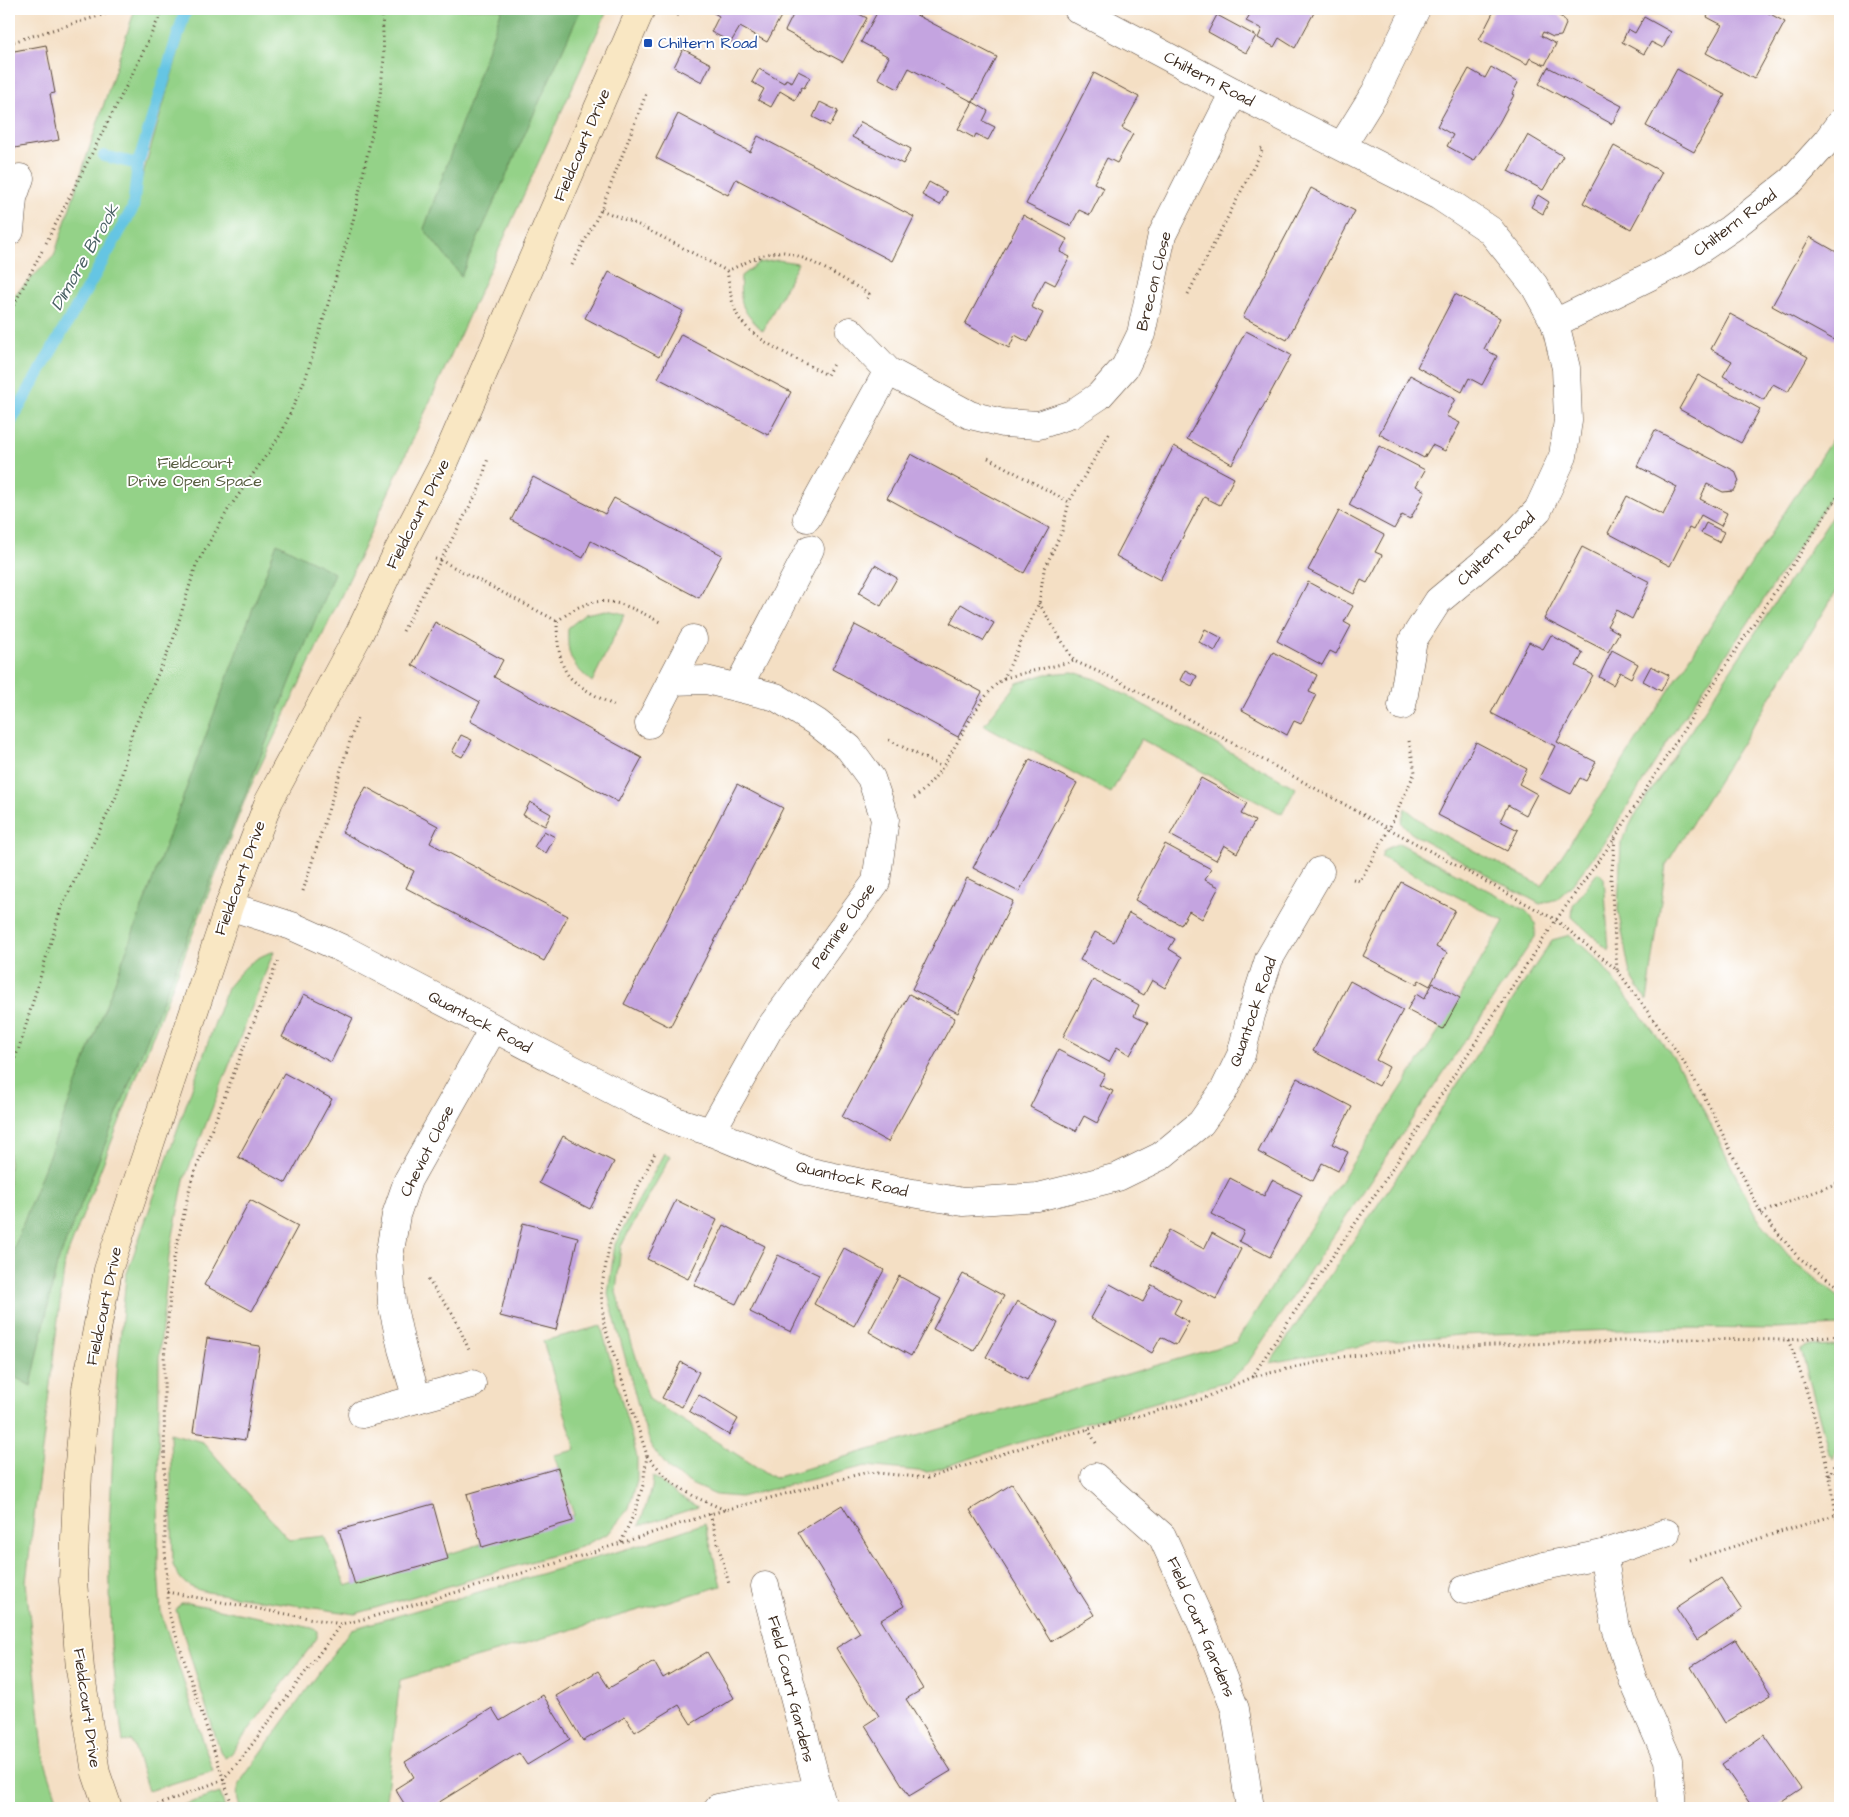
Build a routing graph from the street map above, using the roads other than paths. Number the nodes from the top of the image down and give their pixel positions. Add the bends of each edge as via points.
1 (641, 9) edge
2 (1078, 9) edge
3 (1416, 9) edge
4 (1234, 92) junction
5 (1840, 123) edge
6 (1342, 146) junction
7 (14, 190) edge
8 (10, 231) edge
9 (1555, 323) junction
10 (850, 331) road end
11 (888, 372) junction
12 (807, 518) dead end
13 (810, 549) dead end
14 (693, 639) road end
15 (671, 682) junction
16 (738, 687) junction
17 (1402, 706) road end
18 (649, 724) road end
19 (1320, 871) road end
20 (229, 906) junction
21 (492, 1029) junction
22 (711, 1132) junction
23 (472, 1384) road end
24 (417, 1399) junction
25 (362, 1414) dead end
26 (1094, 1477) dead end
27 (1666, 1533) road end
28 (1603, 1554) junction
29 (765, 1586) road end
30 (1464, 1590) dead end
31 (820, 1800) edge
32 (108, 1808) edge
33 (718, 1808) edge
34 (1250, 1808) edge
35 (1672, 1808) edge

1 - 20 street, Fieldcourt Drive via 446,461 360,632 269,801
2 - 4 street, Chiltern Road
3 - 6 street via 1375,93
4 - 6 street, Chiltern Road
4 - 11 street, Brecon Close via 1162,235 1141,334 1125,367 1099,396 1072,414 1039,425 1003,423 970,415
5 - 9 street, Chiltern Road via 1790,181 1730,229 1687,258
6 - 9 street, Chiltern Road via 1440,196 1490,230 1534,285
7 - 8 street
9 - 17 street, Chiltern Road via 1566,368 1568,420 1563,456 1538,510 1505,544 1438,601 1414,640
10 - 11 street, Brecon Close
11 - 12 street
13 - 16 street
14 - 15 street
15 - 16 street, Pennine Close via 706,680
15 - 18 street
16 - 22 street, Pennine Close via 776,696 849,748 871,778 885,820 876,882 769,1029
19 - 22 street, Quantock Road via 1269,959 1241,1055 1224,1090 1200,1124 1161,1156 1118,1177 1038,1197 963,1202 806,1171
20 - 21 street, Quantock Road via 292,926 343,949
20 - 32 street, Fieldcourt Drive via 108,1270 86,1389 73,1581 80,1669 96,1773
21 - 22 street, Quantock Road via 635,1102 676,1121
21 - 24 street, Cheviot Close via 408,1180 396,1215 389,1257 392,1303
23 - 24 street
24 - 25 street
26 - 34 street, Field Court Gardens via 1162,1536 1235,1709
27 - 28 street
28 - 30 street via 1544,1566
28 - 35 street via 1616,1628 1630,1671 1668,1760
29 - 31 street, Field Court Gardens
31 - 33 street, Field Court Gardens via 758,1800

